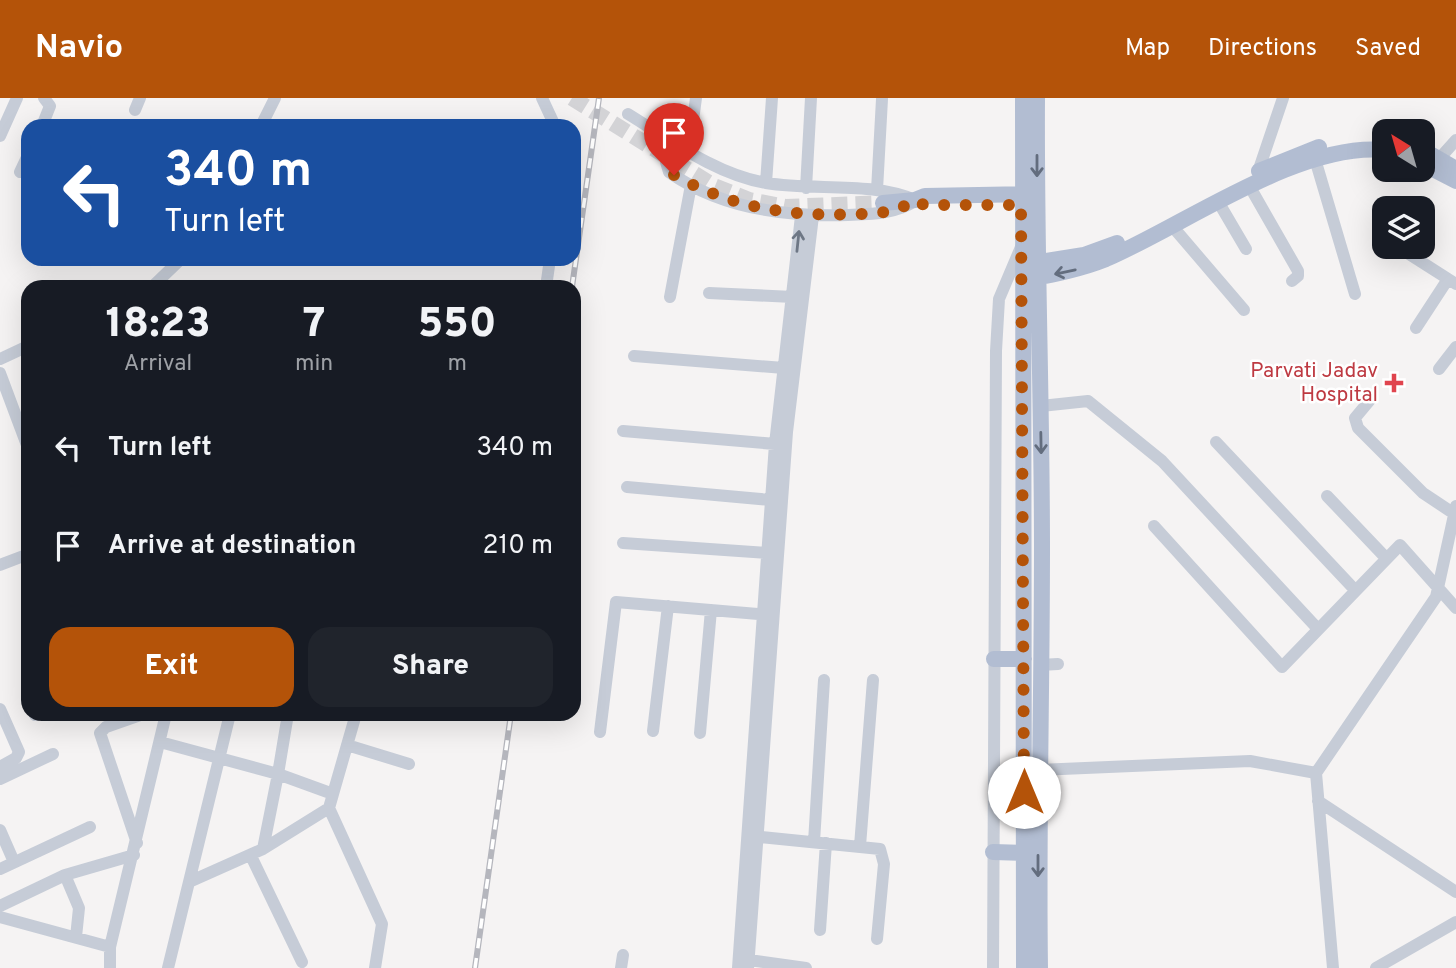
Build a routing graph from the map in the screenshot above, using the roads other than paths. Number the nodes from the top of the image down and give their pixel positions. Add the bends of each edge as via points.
1 (17, 98) edge
2 (44, 98) edge
3 (275, 98) edge
4 (542, 98) edge
5 (696, 98) edge
6 (772, 98) edge
7 (811, 98) edge
8 (1023, 98) edge
9 (1037, 98) edge
10 (1283, 98) edge
11 (882, 99) edge
12 (628, 114) dead end
13 (45, 119) edge
14 (264, 119) edge
15 (552, 119) edge
16 (0, 136) edge
17 (670, 139) junction
18 (1372, 139) edge
19 (1456, 140) edge
20 (1372, 150) edge
21 (689, 151) junction
22 (1435, 158) edge
23 (1315, 159) junction
24 (1435, 162) edge
25 (1435, 164) edge
26 (1456, 169) edge
27 (1256, 180) junction
28 (1456, 181) edge
29 (766, 183) junction
30 (691, 184) junction
31 (806, 188) junction
32 (880, 197) junction
33 (915, 200) junction
34 (1029, 200) junction
35 (1219, 203) junction
36 (807, 216) junction
37 (1172, 227) junction
38 (1021, 247) junction
39 (1246, 249) dead end
40 (1417, 259) edge
41 (169, 266) edge
42 (1029, 271) junction
43 (158, 280) edge
44 (1292, 281) dead end
45 (1452, 281) edge
46 (709, 293) dead end
47 (1355, 294) dead end
48 (793, 297) junction
49 (670, 298) dead end
50 (1244, 310) dead end
51 (1416, 328) dead end
52 (1456, 346) edge
53 (21, 349) edge
54 (634, 356) dead end
55 (0, 359) edge
56 (784, 368) junction
57 (1439, 369) dead end
58 (0, 373) edge
59 (1370, 400) dead end
60 (1041, 406) junction
61 (21, 430) edge
62 (623, 431) dead end
63 (1216, 442) dead end
64 (775, 443) junction
65 (627, 487) dead end
66 (1327, 496) dead end
67 (771, 500) junction
68 (1455, 511) edge
69 (1154, 526) dead end
70 (623, 543) dead end
71 (768, 553) junction
72 (21, 557) edge
73 (1386, 558) junction
74 (0, 565) edge
75 (1438, 584) junction
76 (1355, 590) junction
77 (668, 606) junction
78 (1456, 608) edge
79 (711, 610) junction
80 (768, 615) junction
81 (1318, 629) junction
82 (994, 659) junction
83 (1024, 659) junction
84 (1058, 664) dead end
85 (1040, 666) junction
86 (824, 680) dead end
87 (873, 680) dead end
88 (0, 709) edge
89 (123, 721) edge
90 (164, 721) edge
91 (228, 721) edge
92 (287, 721) edge
93 (354, 721) edge
94 (653, 731) dead end
95 (600, 732) dead end
96 (700, 733) dead end
97 (160, 742) junction
98 (347, 745) junction
99 (53, 754) dead end
100 (219, 757) junction
101 (409, 764) dead end
102 (0, 767) edge
103 (1038, 770) junction
104 (278, 774) junction
105 (1316, 774) junction
106 (0, 779) edge
107 (332, 794) junction
108 (1318, 801) junction
109 (329, 808) junction
110 (90, 827) dead end
111 (0, 831) edge
112 (752, 836) junction
113 (820, 843) junction
114 (860, 846) junction
115 (136, 849) junction
116 (263, 849) junction
117 (993, 852) junction
118 (1024, 853) junction
119 (251, 856) junction
120 (14, 862) junction
121 (0, 869) edge
122 (65, 875) junction
123 (189, 882) junction
124 (1456, 892) edge
125 (0, 906) edge
126 (0, 917) edge
127 (1456, 922) edge
128 (820, 930) dead end
129 (76, 937) junction
130 (877, 939) dead end
131 (110, 947) junction
132 (302, 962) dead end
133 (745, 965) edge
134 (110, 968) edge
135 (168, 968) edge
136 (374, 968) edge
137 (806, 968) edge
138 (993, 968) edge
139 (1024, 968) edge
140 (1040, 968) edge
141 (1332, 968) edge
142 (1376, 968) edge

1 - 16 street
2 - 13 street via 50,106
3 - 14 street
4 - 15 street
5 - 21 street
6 - 29 street
7 - 31 street
8 - 34 main road
9 -> 34 main road
10 - 27 street
11 - 32 street
12 - 17 street
17 - 21 street
17 - 30 street via 666,167
18 - 27 main road via 1316,148
19 - 22 street
20 - 23 main road
21 - 29 street via 727,173
23 - 27 main road
23 - 47 street
24 - 26 main road
25 - 28 main road
27 - 35 main road
27 - 42 main road via 1116,243
27 - 44 street via 1298,271
29 - 31 street
30 - 36 street via 734,203
30 - 49 street
31 - 32 street
32 - 33 main road
33 - 34 main road via 924,205
33 - 36 street via 900,211
34 - 38 main road
34 - 42 main road
35 - 37 main road
35 - 39 street
48 -> 36 street
36 - 80 street
37 -> 42 main road via 1081,268
37 - 50 street
38 - 42 main road
38 - 82 street via 999,299
40 - 45 street
41 - 43 street
42 - 60 main road
42 - 83 main road
45 - 51 street
46 - 48 street
48 - 56 street
52 - 57 street
53 - 55 street
54 - 56 street
56 - 64 street
58 - 61 street
59 - 68 street via 1356,418 1358,428 1437,505
60 - 81 street via 1088,401 1162,461
60 -> 85 main road
62 - 64 street
63 - 76 street
64 - 67 street
65 - 67 street
66 - 73 street
67 - 71 street
68 - 75 street
69 - 81 street via 1282,667
70 - 71 street
71 - 80 street
72 - 74 street
73 - 75 street via 1400,545
73 - 76 street
75 - 78 street
75 - 105 street via 1436,597
76 - 81 street
77 - 79 street
77 - 94 street
77 - 95 street via 616,602
79 - 80 street
79 - 96 street
80 - 112 street
82 - 83 main road
82 - 117 street
83 - 118 main road
84 - 85 street
85 - 103 main road
86 - 113 street
87 - 114 street
88 - 102 street via 19,752
89 - 115 street via 100,733
90 - 97 street
91 - 100 street
92 - 104 street
93 - 98 street
97 - 100 street
97 - 115 street
98 - 101 street
98 - 107 street
99 - 106 street
100 - 104 street
100 - 123 street
103 - 105 street via 1250,761
103 -> 140 main road
104 - 107 street
104 - 116 street
105 - 108 street
107 - 109 street
108 - 124 street
108 - 141 street
109 - 116 street
109 - 136 street via 382,924
110 - 120 street
111 - 120 street
112 - 113 street
112 - 133 street
113 - 114 street
113 - 128 street
114 - 130 street via 880,849 884,864
115 - 122 street
115 - 131 street
116 - 119 street
117 - 118 main road
117 - 138 street
118 - 139 main road
119 - 123 street
119 - 132 street
120 - 121 street
122 - 125 street
122 - 129 street via 79,908
123 - 135 street
126 - 129 street
127 - 142 street
129 - 131 street
131 - 134 street
133 - 137 street

